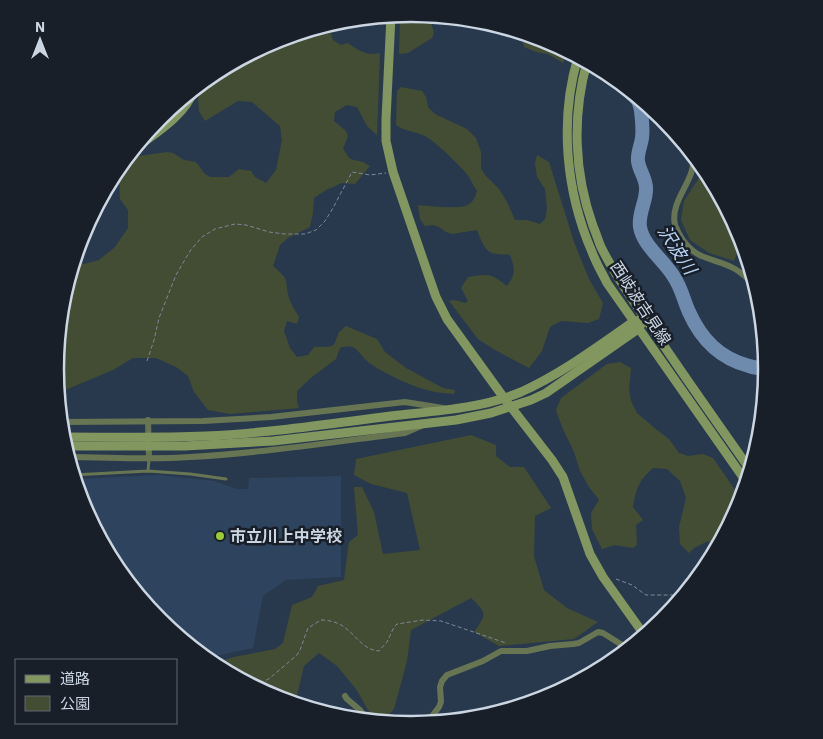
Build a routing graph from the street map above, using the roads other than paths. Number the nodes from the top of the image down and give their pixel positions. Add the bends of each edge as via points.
1 (391, 23) edge
2 (576, 64) edge
3 (585, 69) edge
4 (183, 109) edge
5 (165, 125) edge
6 (692, 165) edge
7 (746, 278) edge
8 (645, 318) junction
9 (636, 326) junction
10 (504, 398) junction
11 (512, 407) junction
12 (446, 409) junction
13 (148, 420) junction
14 (68, 422) edge
15 (426, 423) junction
16 (71, 437) edge
17 (73, 446) edge
18 (76, 457) edge
19 (148, 458) junction
20 (746, 463) edge
21 (148, 471) junction
22 (81, 475) edge
23 (742, 476) edge
24 (226, 479) dead end
25 (640, 630) edge
26 (623, 645) edge
27 (345, 696) dead end
28 (362, 713) edge
29 (432, 716) edge

1 - 10 street via 386,141 393,172 436,297 447,319
2 - 9 street, 西岐波吉見線 via 568,130 576,205 607,283
3 - 8 street, 西岐波吉見線 via 578,108 577,153 588,212 601,246
4 - 5 street
6 - 7 street via 688,182 674,210 678,232 693,251 735,269
8 - 9 street
8 - 20 street, 西岐波吉見線
9 - 10 street via 540,382
9 - 11 street via 546,393
9 - 23 street, 西岐波吉見線
10 - 11 street
10 - 12 street
11 - 15 street via 492,414
11 - 25 street via 562,477 587,547 603,577
12 - 13 street via 405,402 271,417
12 - 16 street via 253,433
13 - 14 street
13 - 19 street
15 - 17 street via 234,444
15 - 19 street via 405,433 241,454
18 - 19 street
19 - 21 lane
21 - 22 lane
21 - 24 lane
26 - 29 street via 598,632 579,643 501,652 448,675 442,681 441,702
27 - 28 street

